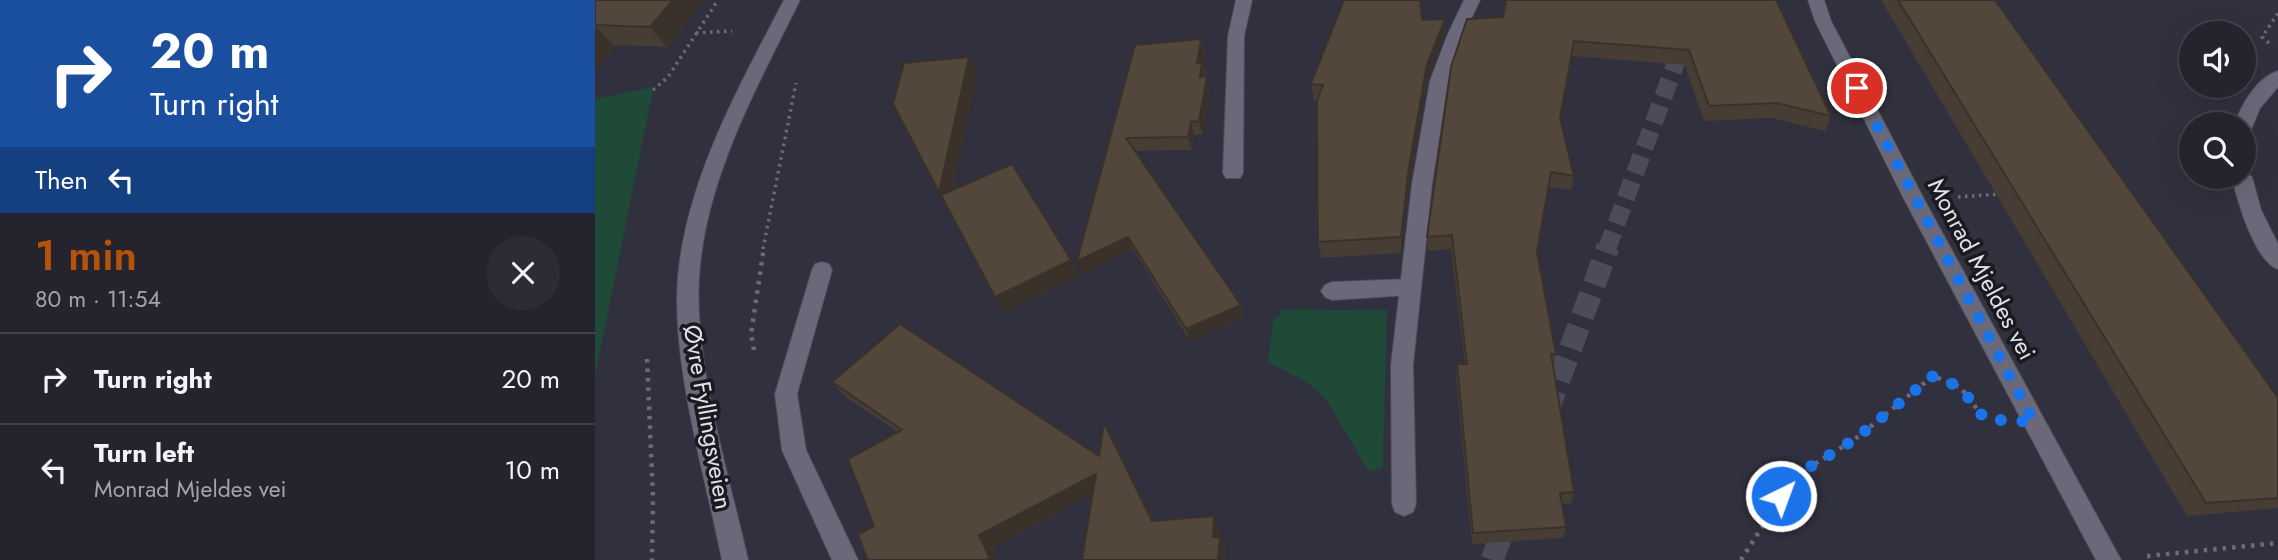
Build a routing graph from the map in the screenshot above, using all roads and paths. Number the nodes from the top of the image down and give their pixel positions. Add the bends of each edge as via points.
1 (717, 0) edge
2 (792, 0) edge
3 (1244, 0) edge
4 (1472, 0) edge
5 (1816, 0) edge
6 (2278, 13) edge
7 (738, 31) dead end
8 (695, 33) junction
9 (2278, 50) edge
10 (799, 70) dead end
11 (2278, 77) edge
12 (653, 90) dead end
13 (2249, 112) edge
14 (1233, 173) dead end
15 (2244, 189) edge
16 (2006, 194) edge
17 (1915, 199) junction
18 (2278, 261) edge
19 (822, 270) dead end
20 (1410, 287) junction
21 (1332, 291) dead end
22 (786, 394) junction
23 (2034, 422) junction
24 (1404, 504) dead end
25 (2278, 543) edge
26 (2109, 559) edge
27 (735, 560) edge
28 (845, 560) edge
29 (1741, 560) edge

1 - 8 path
2 - 27 street, Øvre Fyllingsveien via 730,126 691,257 691,355
3 - 14 street via 1236,36
4 - 20 street via 1439,81
5 - 17 street, Monrad Mjeldes vei via 1823,22
6 - 9 path via 2262,37
7 - 8 path
8 - 12 path via 668,76
10 - 22 path via 757,280 751,334 767,400
11 - 13 street via 2264,88
15 - 18 street via 2261,236
16 - 17 path
17 - 23 street, Monrad Mjeldes vei
19 - 22 street
20 - 21 street
20 - 24 street via 1402,365
22 - 28 street via 794,450
23 - 26 street, Monrad Mjeldes vei
23 - 29 path via 1985,419 1960,387 1933,376 1855,439 1794,477
25 - 26 path

